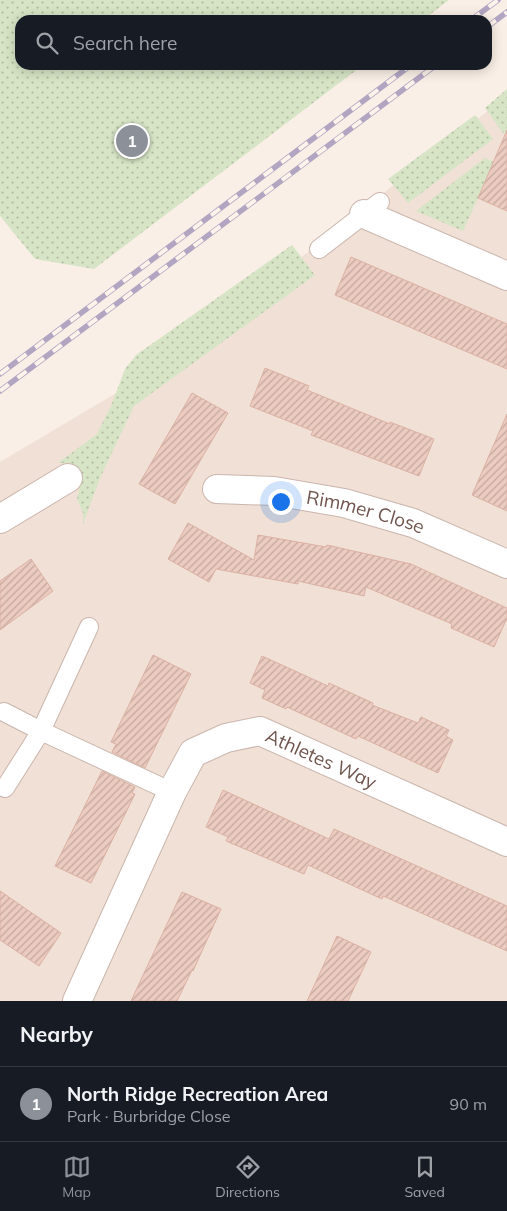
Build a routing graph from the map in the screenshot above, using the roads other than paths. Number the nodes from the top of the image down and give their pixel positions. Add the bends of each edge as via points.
1 (372, 208) joint
2 (319, 249) dead end
3 (507, 276) edge
4 (68, 478) dead end
5 (217, 489) dead end
6 (0, 519) edge
7 (507, 564) edge
8 (89, 627) dead end
9 (4, 712) dead end
10 (41, 731) junction
11 (5, 788) dead end
12 (172, 792) junction
13 (507, 842) edge
14 (77, 1001) edge

1 - 2 lane
1 - 3 street
4 - 6 street
5 - 7 street, Rimmer Close via 274,491 344,503 412,523
8 - 10 lane
9 - 10 lane
10 - 11 lane
10 - 12 lane
12 - 13 street, Athletes Way via 193,753 226,738 260,731
12 - 14 street, Athletes Way

